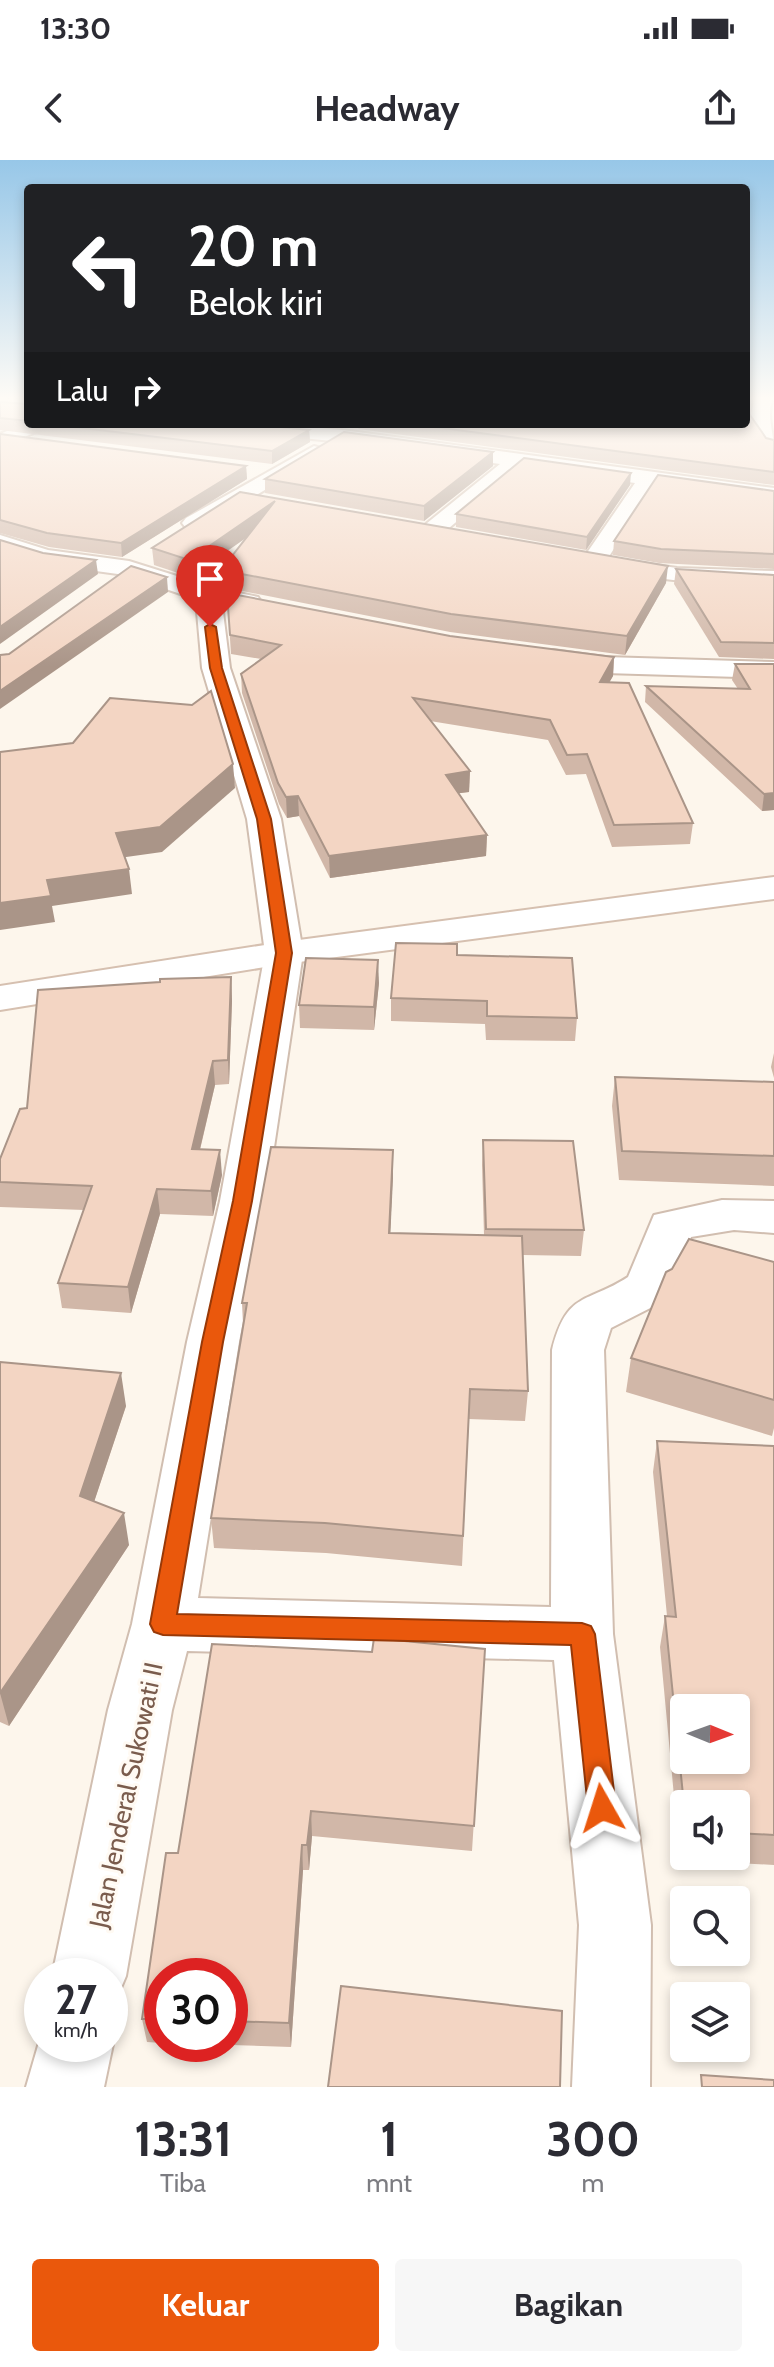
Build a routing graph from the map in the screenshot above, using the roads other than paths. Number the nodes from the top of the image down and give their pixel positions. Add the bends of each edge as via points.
1 (257, 487) edge
2 (485, 487) edge
3 (642, 487) edge
4 (706, 487) edge
5 (774, 495) edge
6 (237, 498) junction
7 (268, 503) edge
8 (400, 527) edge
9 (429, 533) junction
10 (177, 534) edge
11 (463, 539) edge
12 (0, 542) edge
13 (139, 561) junction
14 (774, 579) edge
15 (99, 590) edge
16 (220, 598) junction
17 (279, 609) edge
18 (528, 654) edge
19 (774, 670) edge
20 (774, 888) edge
21 (284, 953) junction
22 (0, 998) edge
23 (774, 1217) edge
24 (163, 1624) junction
25 (582, 1634) junction
26 (92, 1958) edge
27 (71, 2062) edge
28 (65, 2087) edge
29 (611, 2087) edge

1 - 6 street
2 - 9 street
3 - 14 street via 584,559 659,573
4 - 5 street
6 - 7 street
6 - 10 street
8 - 9 street
9 - 11 street
12 - 13 street via 45,557
13 - 15 street
13 - 16 street
16 - 17 street
16 - 21 street, Jalan Jenderal Sukowati II via 210,612 216,668 264,819
18 - 19 street via 605,665
20 - 21 street
21 - 22 street
21 - 24 street, Jalan Jenderal Sukowati II
23 - 25 street via 710,1215 671,1226 659,1267 645,1291 604,1307 583,1324 578,1350
24 - 25 street
24 - 26 street, Jalan Jenderal Sukowati II via 140,1710
25 - 29 street via 615,1925
27 - 28 street

